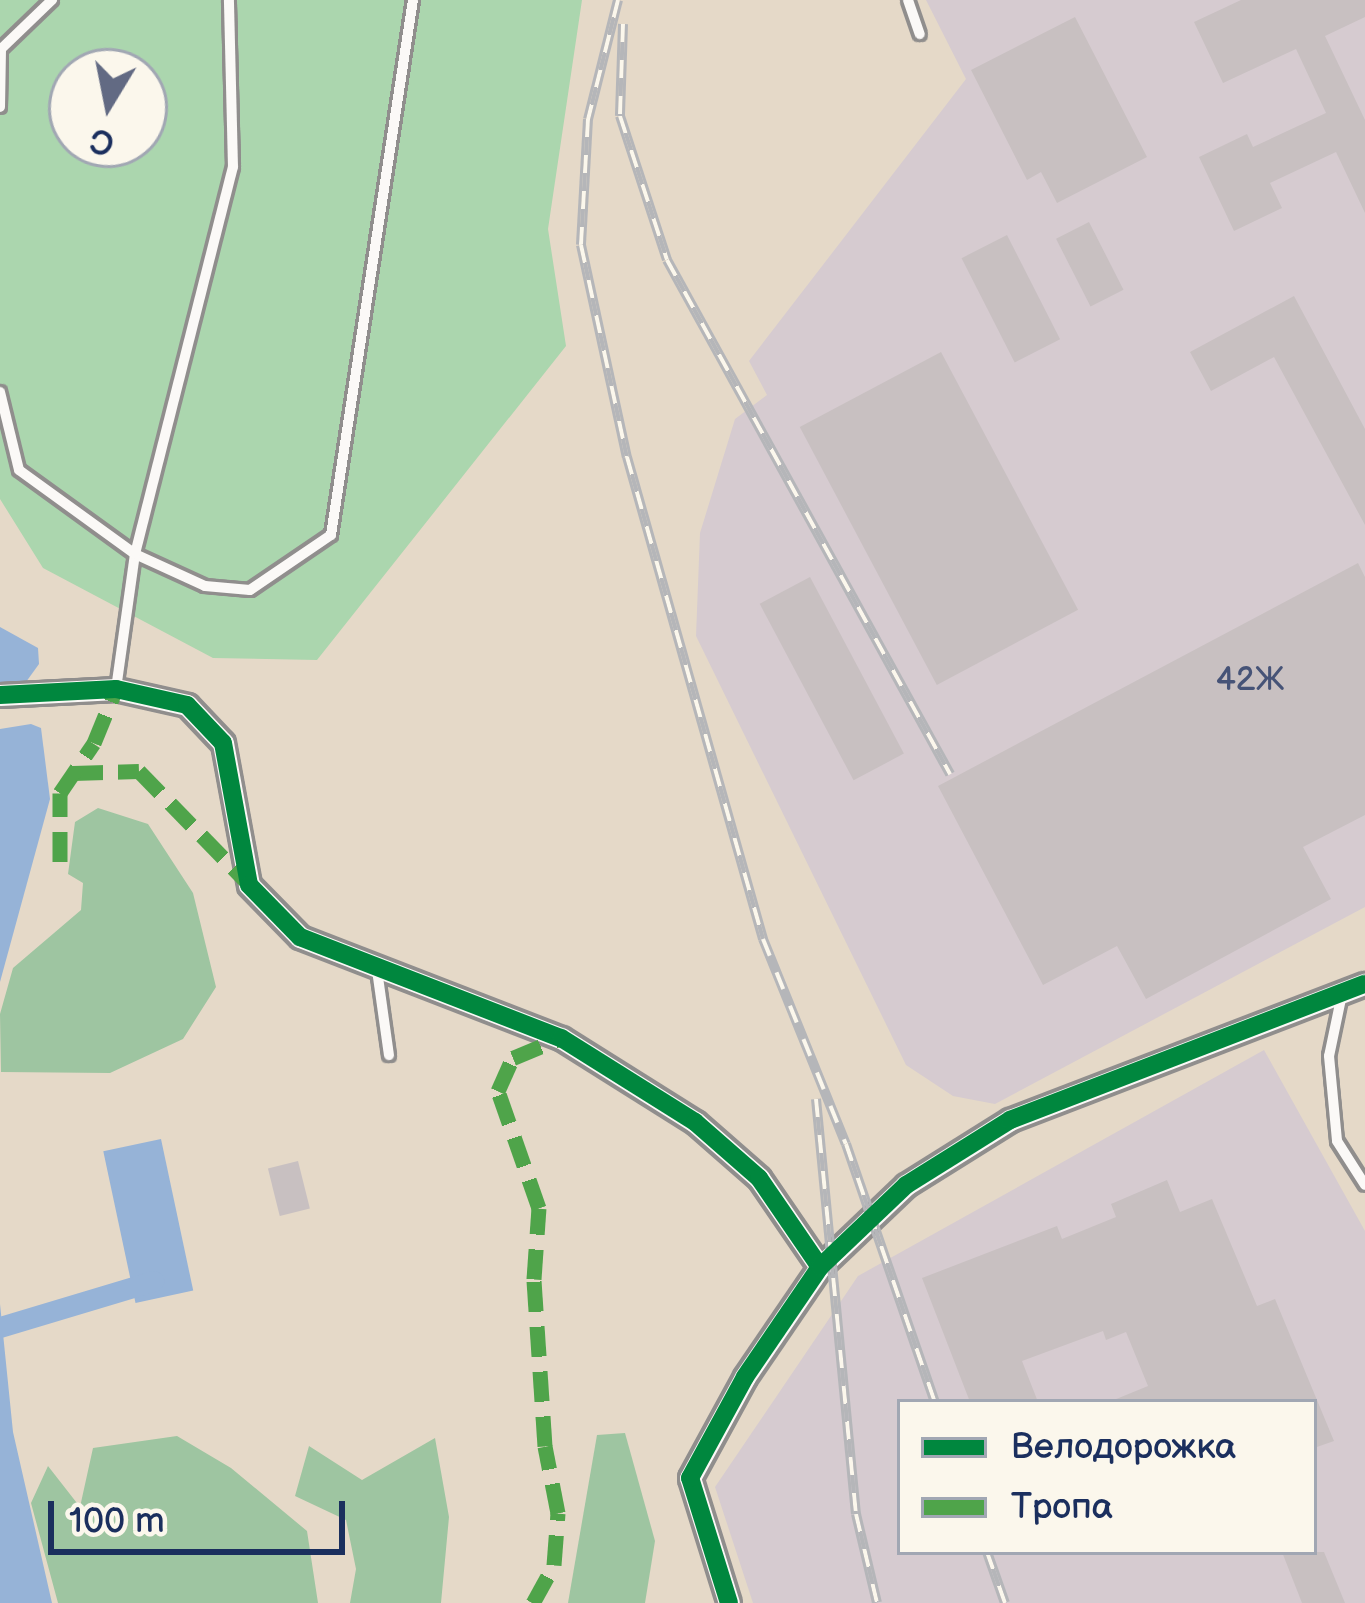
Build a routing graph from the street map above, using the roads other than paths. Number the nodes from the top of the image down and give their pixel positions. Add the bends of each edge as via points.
1 (52, 0) edge
2 (229, 0) edge
3 (413, 0) edge
4 (908, 0) edge
5 (920, 34) dead end
6 (0, 107) edge
7 (0, 392) edge
8 (135, 554) junction
9 (116, 688) junction
10 (0, 695) edge
11 (377, 970) junction
12 (1365, 984) edge
13 (1342, 992) junction
14 (389, 1054) dead end
15 (1365, 1185) edge
16 (820, 1267) junction
17 (729, 1603) edge

1 - 6 lane via 1,49
2 - 8 lane via 233,166
3 - 8 lane via 331,535 250,590 206,586
4 - 5 lane
7 - 8 lane via 19,470
8 - 9 lane
9 - 10 street
9 - 11 street via 188,705 223,743 249,885 301,937
11 - 14 lane
11 - 16 street via 561,1038 695,1122 759,1178
12 - 13 street
13 - 15 lane via 1329,1056 1337,1141
13 - 16 street via 1010,1120 906,1185
16 - 17 street via 745,1376 690,1478

